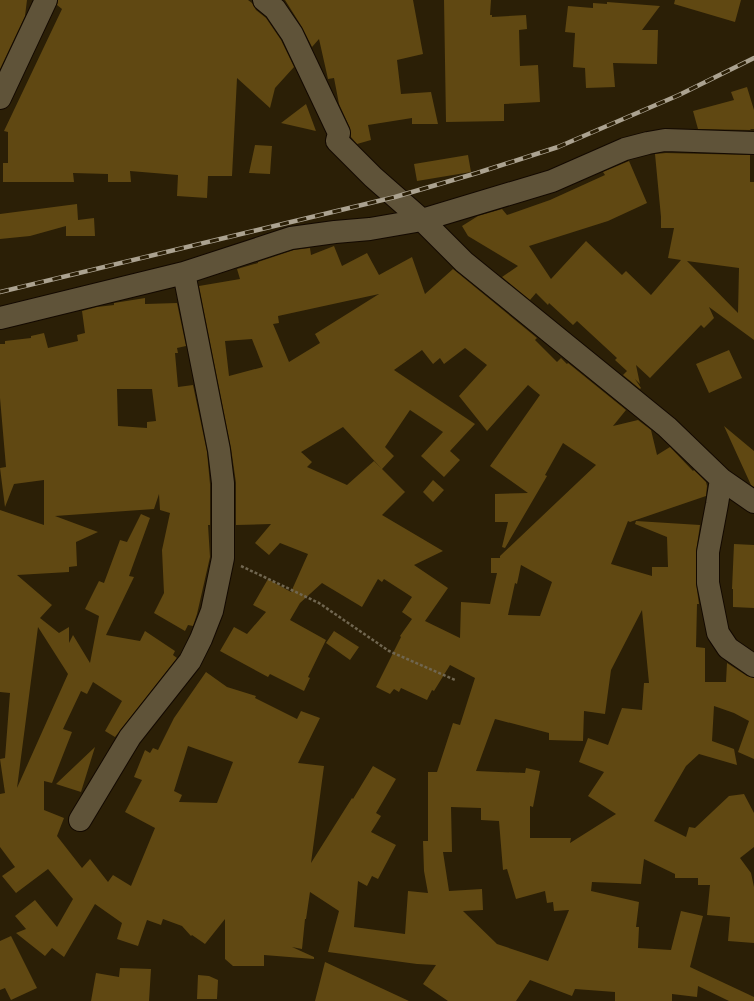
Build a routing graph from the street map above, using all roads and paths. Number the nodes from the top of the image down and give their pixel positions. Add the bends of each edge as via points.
1 (46, 0) edge
2 (264, 0) edge
3 (0, 98) edge
4 (754, 143) edge
5 (422, 220) junction
6 (184, 273) junction
7 (0, 318) edge
8 (721, 479) junction
9 (754, 502) edge
10 (224, 558) junction
11 (754, 666) edge
12 (455, 680) dead end
13 (80, 820) dead end

1 - 3 street
2 - 5 street via 275,9 292,34 339,133 337,141 372,177
4 - 5 street via 665,140 648,143 625,149 552,181
5 - 6 street via 291,238
5 - 8 street via 464,262 667,427
6 - 7 street
6 - 10 street via 219,450 223,483
8 - 9 street
8 - 11 street via 708,552 708,583 718,634 728,648
10 - 12 path via 320,603 389,651
10 - 13 street via 212,611 190,661 130,737

